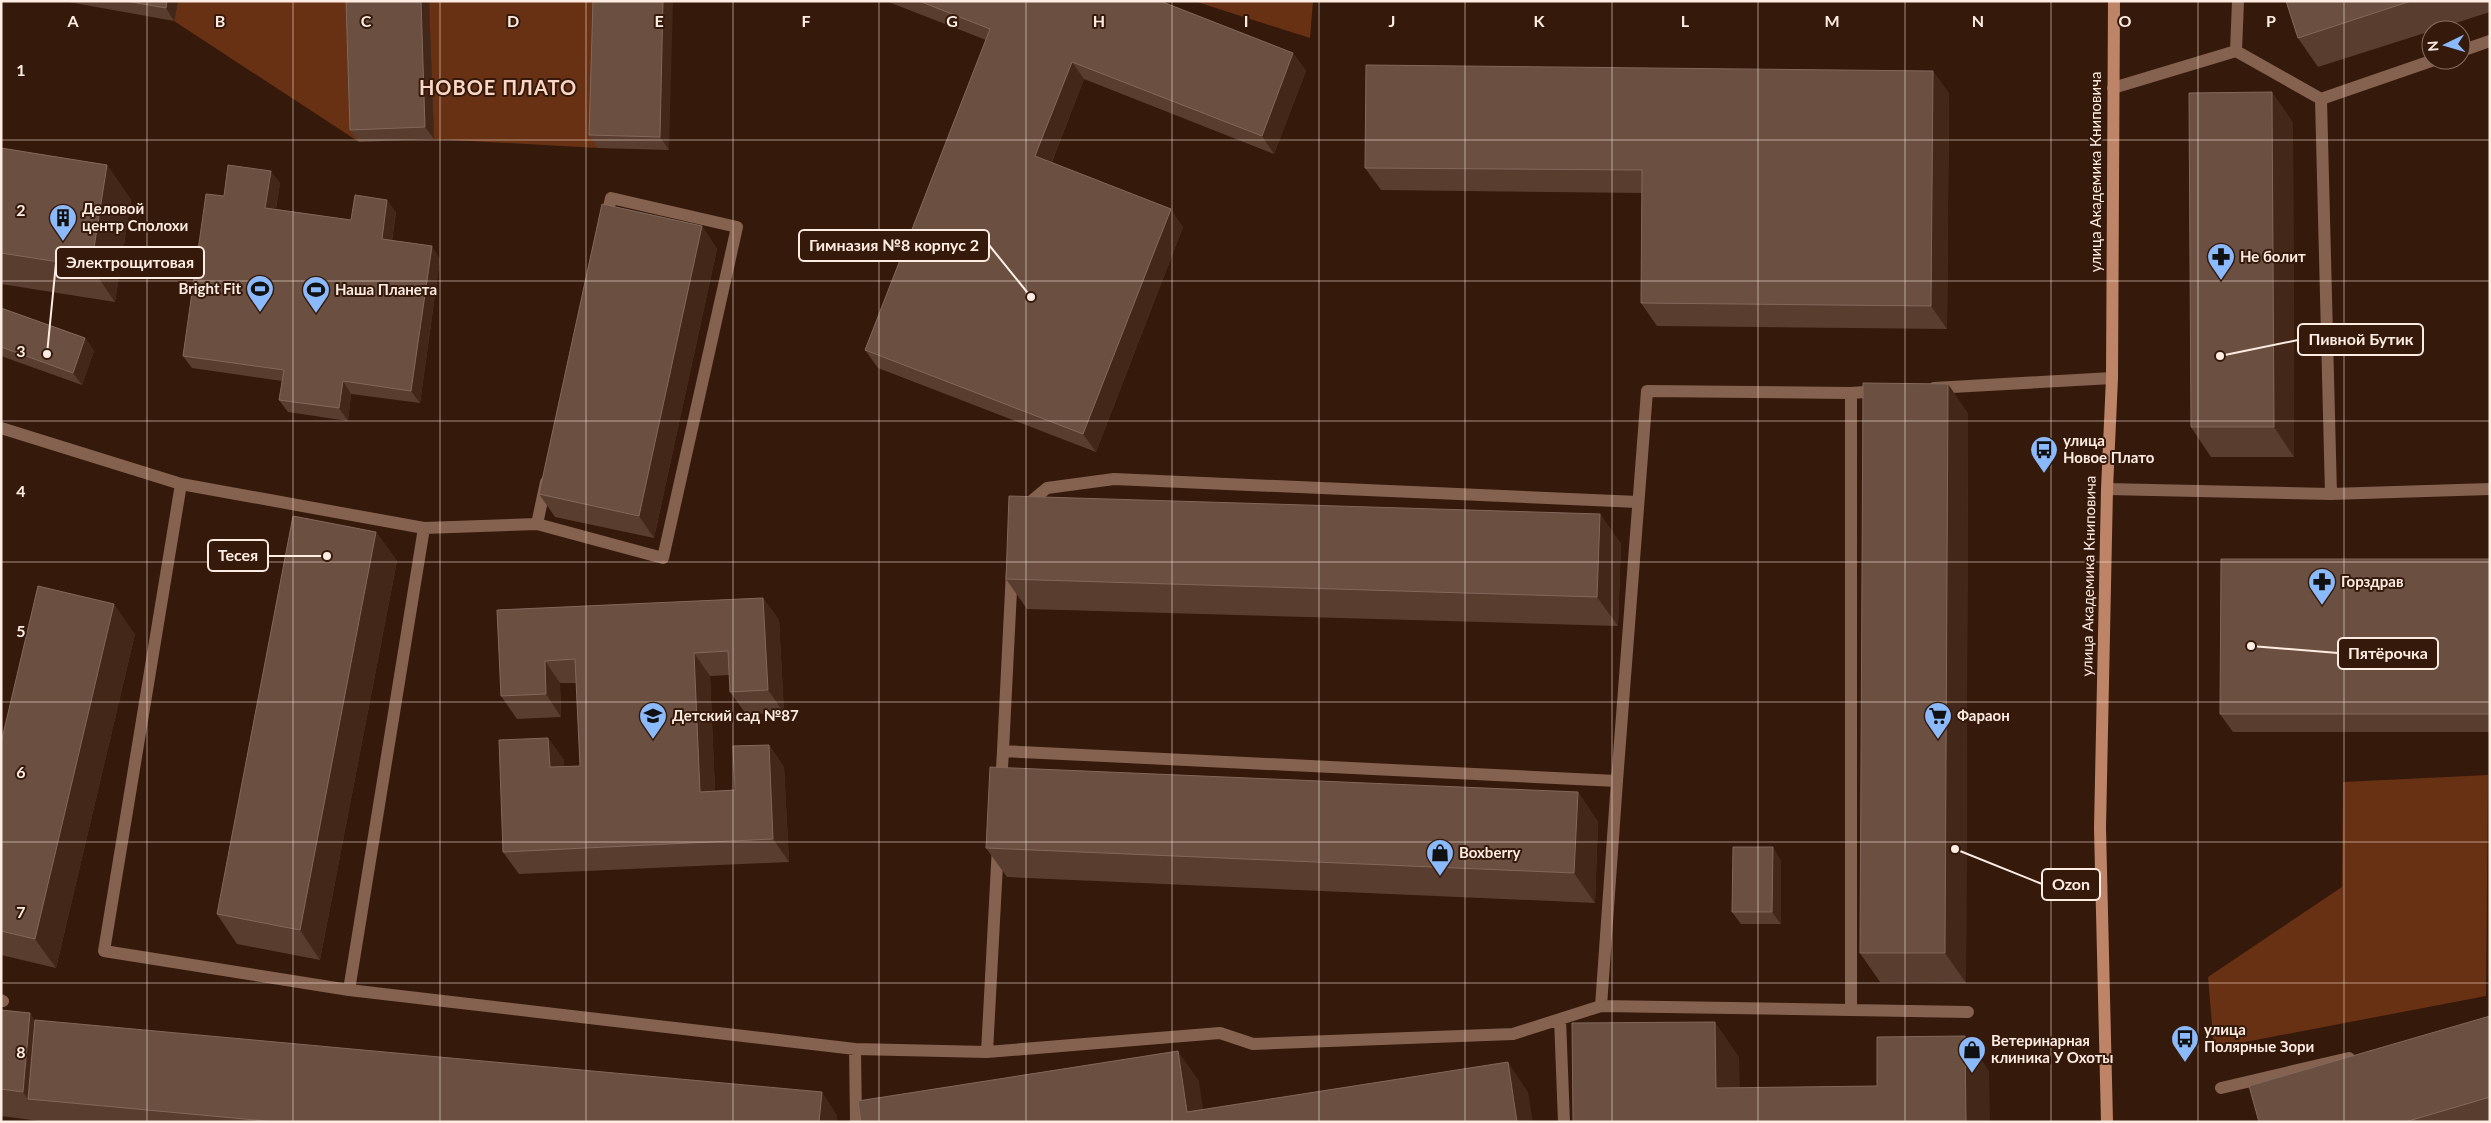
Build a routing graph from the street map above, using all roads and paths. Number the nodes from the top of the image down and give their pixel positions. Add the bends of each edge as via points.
1 (2114, 1) edge
2 (2238, 1) edge
3 (2490, 41) edge
4 (2471, 48) edge
5 (2236, 51) junction
6 (2421, 64) edge
7 (2113, 88) junction
8 (2321, 99) junction
9 (602, 236) edge
10 (2112, 378) junction
11 (1919, 389) edge
12 (1890, 391) edge
13 (1851, 393) junction
14 (1, 428) edge
15 (550, 466) edge
16 (181, 484) junction
17 (2490, 489) edge
18 (2107, 490) junction
19 (2331, 494) junction
20 (1638, 502) junction
21 (1019, 517) edge
22 (537, 524) junction
23 (424, 528) junction
24 (1012, 561) edge
25 (1003, 751) junction
26 (1617, 781) junction
27 (1001, 799) edge
28 (999, 828) edge
29 (350, 990) junction
30 (1600, 1006) junction
31 (1851, 1010) junction
32 (1968, 1012) dead end
33 (1560, 1019) junction
34 (855, 1049) junction
35 (987, 1052) junction
36 (2365, 1054) edge
37 (2221, 1088) dead end
38 (856, 1122) edge
39 (1564, 1122) edge
40 (2107, 1122) edge

1 - 7 main road, улица Академика Книповича
2 - 5 lane
3 - 4 lane
5 - 7 lane
5 - 8 lane
6 - 8 lane
7 - 10 main road, улица Академика Книповича
8 - 19 lane
9 - 22 lane via 611,198 736,227 663,558
10 - 11 lane
10 - 18 main road, улица Академика Книповича
12 - 13 lane
13 - 20 lane via 1647,391
13 - 31 lane
14 - 16 lane
15 - 22 lane
16 - 23 lane
16 - 29 lane via 104,951
17 - 19 lane
18 - 19 lane
18 - 40 main road, улица Академика Книповича via 2100,828
20 - 21 lane via 1114,479 1047,488 1022,509
20 - 26 lane
22 - 23 lane
23 - 29 lane
24 - 25 lane
25 - 26 lane
25 - 27 lane
26 - 30 lane
28 - 35 lane
29 - 34 lane
30 - 31 lane
30 - 33 lane
31 - 32 lane
33 - 35 lane via 1513,1034 1253,1044 1220,1033
33 - 39 lane
34 - 35 lane
34 - 38 lane
36 - 37 lane

